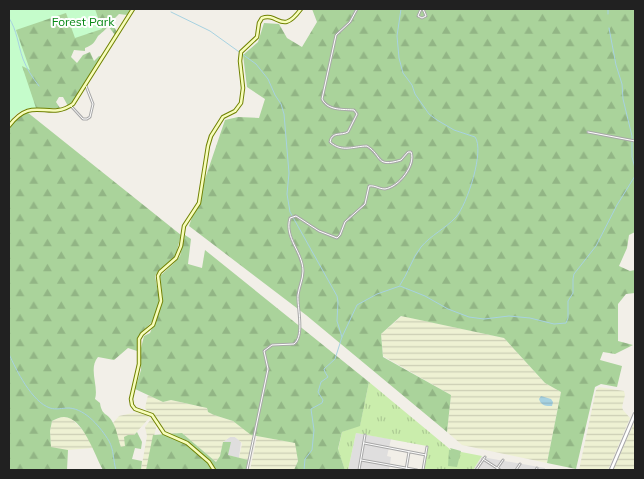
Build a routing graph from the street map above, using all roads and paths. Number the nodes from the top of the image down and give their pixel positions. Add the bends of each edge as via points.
1 (133, 9) edge
2 (301, 9) edge
3 (357, 9) edge
4 (86, 85) junction
5 (70, 106) junction
6 (9, 126) edge
7 (588, 132) dead end
8 (635, 141) edge
9 (635, 414) edge
10 (365, 436) dead end
11 (364, 443) junction
12 (427, 446) dead end
13 (409, 452) junction
14 (426, 455) junction
15 (361, 460) junction
16 (503, 460) dead end
17 (520, 464) dead end
18 (538, 468) dead end
19 (406, 469) edge
20 (497, 469) edge
21 (214, 470) edge
22 (248, 470) edge
23 (359, 470) edge
24 (418, 470) edge
25 (423, 470) edge
26 (476, 470) edge
27 (500, 470) edge
28 (516, 470) edge
29 (536, 470) edge
30 (611, 470) edge

1 - 4 main road
2 - 21 main road via 286,22 268,16 262,18 257,38 241,52 241,103 222,119 209,139 199,203 184,226 176,258 159,274 160,305 152,326 139,339 132,406 152,415 164,433 187,443
3 - 22 street via 350,22 336,35 322,99 337,109 354,110 356,116 348,132 336,134 330,142 350,149 366,146 385,163 401,160 410,152 411,164 402,178 388,188 369,186 364,204 345,222 337,238 296,216 290,218 290,235 303,271 298,298 299,338 294,344 272,345 264,351 268,369
4 - 5 main road
4 - 5 street via 93,104 90,117 84,119
5 - 6 main road via 58,111 26,110
7 - 8 street
9 - 30 street
10 - 11 street
11 - 13 street
11 - 15 street
12 - 14 street
13 - 14 street
13 - 19 street
14 - 25 street
15 - 19 street
15 - 23 street
16 - 20 street
17 - 28 street
18 - 29 street
19 - 24 street
20 - 26 street via 484,458
20 - 27 street

